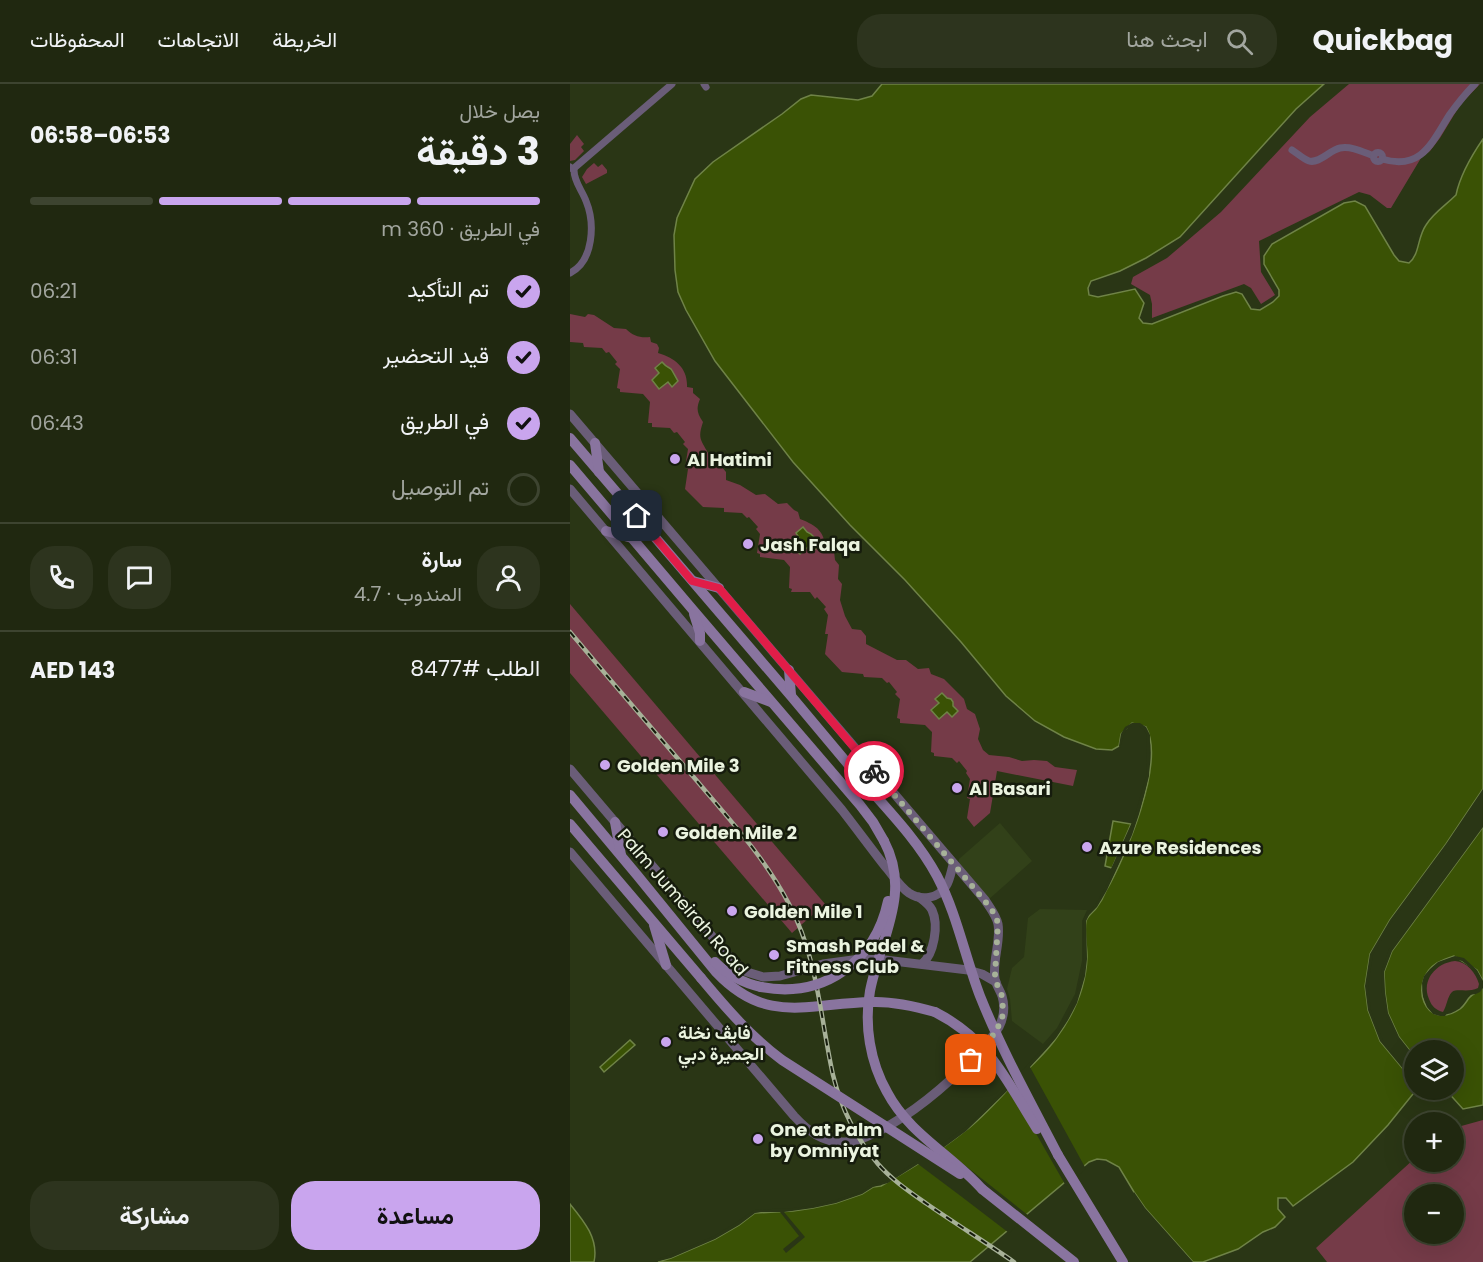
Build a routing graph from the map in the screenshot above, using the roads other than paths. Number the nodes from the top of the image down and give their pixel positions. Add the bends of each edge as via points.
1 (672, 84) edge
2 (1475, 84) edge
3 (1292, 150) dead end
4 (572, 172) edge
5 (570, 273) edge
6 (570, 414) edge
7 (570, 438) edge
8 (595, 443) junction
9 (570, 465) edge
10 (600, 472) junction
11 (570, 489) edge
12 (606, 531) junction
13 (633, 538) junction
14 (692, 581) junction
15 (719, 588) junction
16 (693, 610) junction
17 (700, 641) junction
18 (789, 670) junction
19 (744, 692) junction
20 (791, 696) junction
21 (771, 702) junction
22 (570, 769) edge
23 (570, 795) edge
24 (615, 822) junction
25 (570, 824) edge
26 (570, 833) edge
27 (584, 840) junction
28 (884, 841) junction
29 (570, 852) edge
30 (621, 855) junction
31 (953, 865) junction
32 (916, 896) junction
33 (653, 922) junction
34 (683, 930) junction
35 (922, 964) junction
36 (666, 965) junction
37 (996, 982) junction
38 (1058, 1155) junction
39 (982, 1190) junction
40 (1074, 1262) edge
41 (1123, 1262) edge

1 - 4 street
2 - 3 street via 1439,134 1420,154 1405,162 1377,161 1374,156 1341,148 1312,162
4 - 5 street via 587,202 591,227 583,260
6 - 8 street
7 - 10 main road
8 - 10 main road
8 - 15 street
9 - 13 main road
10 - 14 main road
11 - 12 street
12 - 13 main road
12 - 17 street
13 - 16 main road
14 - 15 main road
14 - 20 main road
15 - 18 street
16 - 17 main road
16 - 21 main road
17 - 19 street
18 - 20 main road
18 - 31 street
19 - 21 main road
19 - 32 street via 902,886
20 - 38 main road, bridge via 916,844 938,878 988,1016
21 - 28 main road via 867,813
22 - 24 street
23 - 30 main road, Palm Jumeirah Road
24 - 30 main road
24 - 35 street via 733,961 747,972 772,977 860,959
25 - 27 main road, Palm Jumeirah Road
26 - 27 main road
27 - 33 main road, Palm Jumeirah Road
28 - 34 main road, bridge via 890,880 879,930 868,948 846,969 819,984 791,990 746,983 725,971
28 - 39 main road, bridge via 893,863 896,888 868,1003 874,1062 887,1094 908,1123 960,1166
29 - 36 street
30 - 34 main road, Palm Jumeirah Road
31 - 32 street via 943,890 934,896
31 - 37 street via 997,920
32 - 35 street via 929,905 935,919 932,951
33 - 36 main road
33 - 39 main road, Palm Jumeirah Road, bridge via 746,1030 782,1060
34 - 38 main road, Palm Jumeirah Road, bridge via 722,979 761,1003 797,1009 861,1002 911,1005 935,1012 962,1028 992,1056 1036,1128
35 - 37 street via 968,970
36 - 37 street via 802,1125 821,1138 843,1142 865,1138 895,1123 941,1089 975,1056 1002,1019 1002,996
38 - 41 main road, Palm Jumeirah Road
39 - 40 main road, Palm Jumeirah Road

